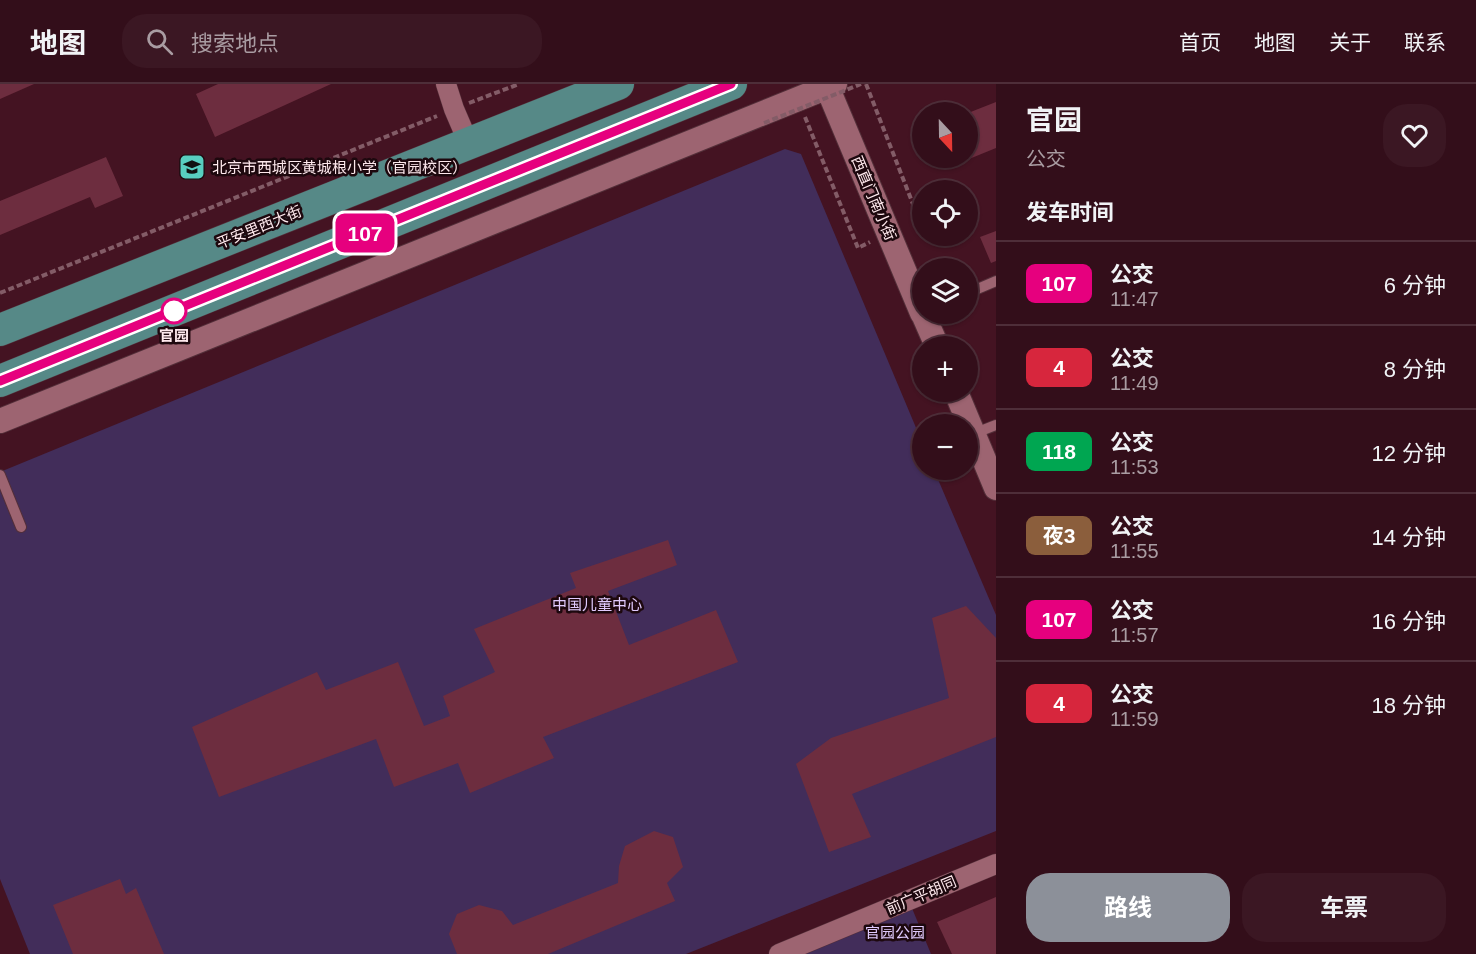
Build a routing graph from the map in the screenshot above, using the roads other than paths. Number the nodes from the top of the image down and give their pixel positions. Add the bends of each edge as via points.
1 (446, 84) edge
2 (618, 84) edge
3 (731, 84) edge
4 (829, 85) edge
5 (469, 144) junction
6 (996, 281) edge
7 (912, 286) edge
8 (978, 289) edge
9 (0, 330) edge
10 (0, 381) edge
11 (0, 421) edge
12 (996, 425) edge
13 (978, 432) edge
14 (978, 446) edge
15 (0, 476) edge
16 (996, 488) edge
17 (21, 527) dead end
18 (996, 864) edge
19 (779, 954) edge

1 - 5 street
2 - 5 main road, 平安里西大街
3 - 10 main road
4 - 7 street, 西直门南小街
4 - 11 street
5 - 9 main road, 平安里西大街
6 - 8 lane
12 - 13 lane
14 - 16 street
15 - 17 lane
18 - 19 street, 前广平胡同

